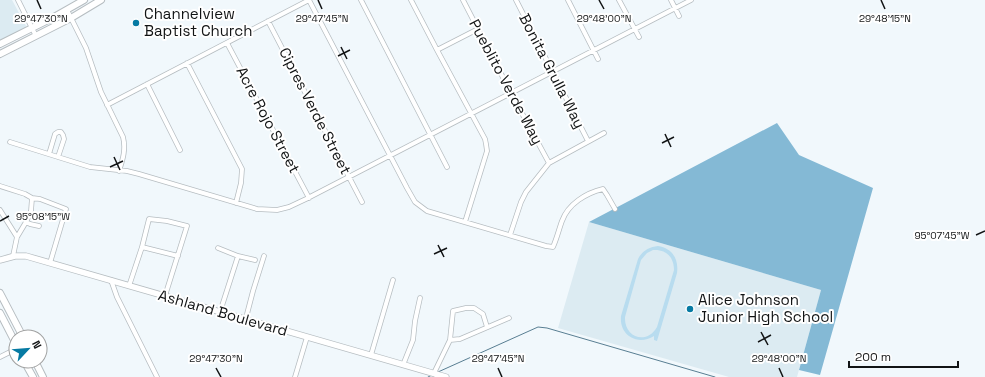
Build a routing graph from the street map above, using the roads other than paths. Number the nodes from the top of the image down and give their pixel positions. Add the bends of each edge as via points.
1 (18, 0) edge
2 (84, 0) edge
3 (101, 0) edge
4 (309, 0) edge
5 (361, 0) edge
6 (411, 0) edge
7 (463, 0) edge
8 (516, 0) edge
9 (568, 0) edge
10 (619, 0) edge
11 (671, 0) edge
12 (691, 0) edge
13 (675, 8) junction
14 (67, 10) junction
15 (679, 16) dead end
16 (71, 18) junction
17 (268, 21) junction
18 (32, 28) junction
19 (478, 29) junction
20 (634, 29) junction
21 (36, 36) junction
22 (639, 37) dead end
23 (227, 43) junction
24 (0, 44) edge
25 (437, 50) junction
26 (594, 50) junction
27 (0, 54) edge
28 (598, 59) dead end
29 (187, 63) junction
30 (553, 71) junction
31 (147, 84) junction
32 (511, 93) junction
33 (107, 105) junction
34 (471, 114) junction
35 (604, 133) dead end
36 (430, 135) junction
37 (588, 141) junction
38 (10, 142) dead end
39 (180, 150) dead end
40 (49, 154) junction
41 (390, 156) junction
42 (58, 157) junction
43 (549, 163) junction
44 (447, 167) dead end
45 (119, 171) junction
46 (349, 177) junction
47 (0, 186) edge
48 (32, 198) junction
49 (309, 198) junction
50 (362, 202) dead end
51 (236, 203) junction
52 (614, 209) dead end
53 (0, 210) edge
54 (26, 222) junction
55 (465, 222) junction
56 (39, 226) dead end
57 (510, 235) junction
58 (17, 236) junction
59 (142, 247) junction
60 (218, 248) dead end
61 (13, 256) junction
62 (178, 256) junction
63 (238, 256) junction
64 (264, 256) dead end
65 (0, 260) edge
66 (255, 260) dead end
67 (50, 263) junction
68 (111, 280) junction
69 (393, 280) dead end
70 (129, 286) junction
71 (0, 293) edge
72 (165, 296) junction
73 (420, 298) dead end
74 (3, 306) edge
75 (220, 312) junction
76 (0, 313) edge
77 (509, 318) dead end
78 (245, 319) junction
79 (488, 327) junction
80 (8, 329) edge
81 (18, 329) edge
82 (307, 337) junction
83 (450, 340) junction
84 (371, 355) junction
85 (403, 365) junction
86 (437, 375) edge
87 (157, 377) edge
88 (295, 377) edge
89 (446, 377) edge

1 - 18 street
2 - 14 main road
3 - 16 main road
4 - 17 street
4 - 41 street
5 - 36 street
6 - 25 street
7 - 19 street, Pueblito Verde Way
8 - 30 street, Bonita Grulla Way
9 - 26 street
10 - 20 street
11 - 13 street
12 - 13 street
13 - 15 street
13 - 20 street
14 - 16 street
14 - 18 main road
16 - 21 main road
16 - 33 street via 86,48
17 - 23 street
17 - 46 street, Cipres Verde Street
18 - 21 street
18 - 24 main road
19 - 25 street
19 - 32 street, Pueblito Verde Way
20 - 22 street
20 - 26 street
21 - 27 main road
23 - 29 street
23 - 49 street, Acre Rojo Street
25 - 34 street
26 - 28 street
26 - 30 street
29 - 31 street
29 - 51 street via 242,169
30 - 32 street
30 - 37 street, Bonita Grulla Way
31 - 33 street
31 - 39 street
32 - 34 street
32 - 43 street, Pueblito Verde Way
33 - 45 street via 125,143
34 - 36 street
34 - 55 street via 485,139 487,151
35 - 37 street
36 - 41 street
36 - 44 street
37 - 43 street
38 - 40 street
40 - 42 street
40 - 42 street via 54,134 61,132 64,139
41 - 46 street
41 - 55 street via 415,202 426,211
42 - 45 street via 90,167
43 - 57 street via 520,202
45 - 51 street via 139,174
46 - 49 street
46 - 50 street, Cipres Verde Street
47 - 48 street
48 - 54 street via 31,211
48 - 67 street via 66,209
49 - 51 street via 277,210 257,209
52 - 57 street via 602,189 582,198 568,209 553,247
53 - 58 street
54 - 56 street
54 - 58 street
55 - 57 street
58 - 61 street
59 - 62 street
59 - 62 street via 149,219 187,226
59 - 70 street
60 - 63 street
61 - 65 street, Ashland Boulevard
61 - 67 street, Ashland Boulevard via 26,256
62 - 72 street
63 - 66 street
63 - 75 street
64 - 78 street
67 - 68 street, Ashland Boulevard
68 - 70 street, Ashland Boulevard
68 - 87 street
69 - 84 street
70 - 72 street, Ashland Boulevard
71 - 74 main road
72 - 75 street, Ashland Boulevard
73 - 85 street via 413,340
74 - 81 main road
75 - 78 street, Ashland Boulevard
76 - 80 main road
77 - 79 street
78 - 82 street, Ashland Boulevard
79 - 83 street via 460,339
79 - 83 street via 483,314 474,308 453,311
82 - 84 street, Ashland Boulevard
82 - 88 street
83 - 86 street via 435,371
84 - 85 street, Ashland Boulevard
85 - 86 street, Ashland Boulevard
86 - 89 street, Ashland Boulevard

